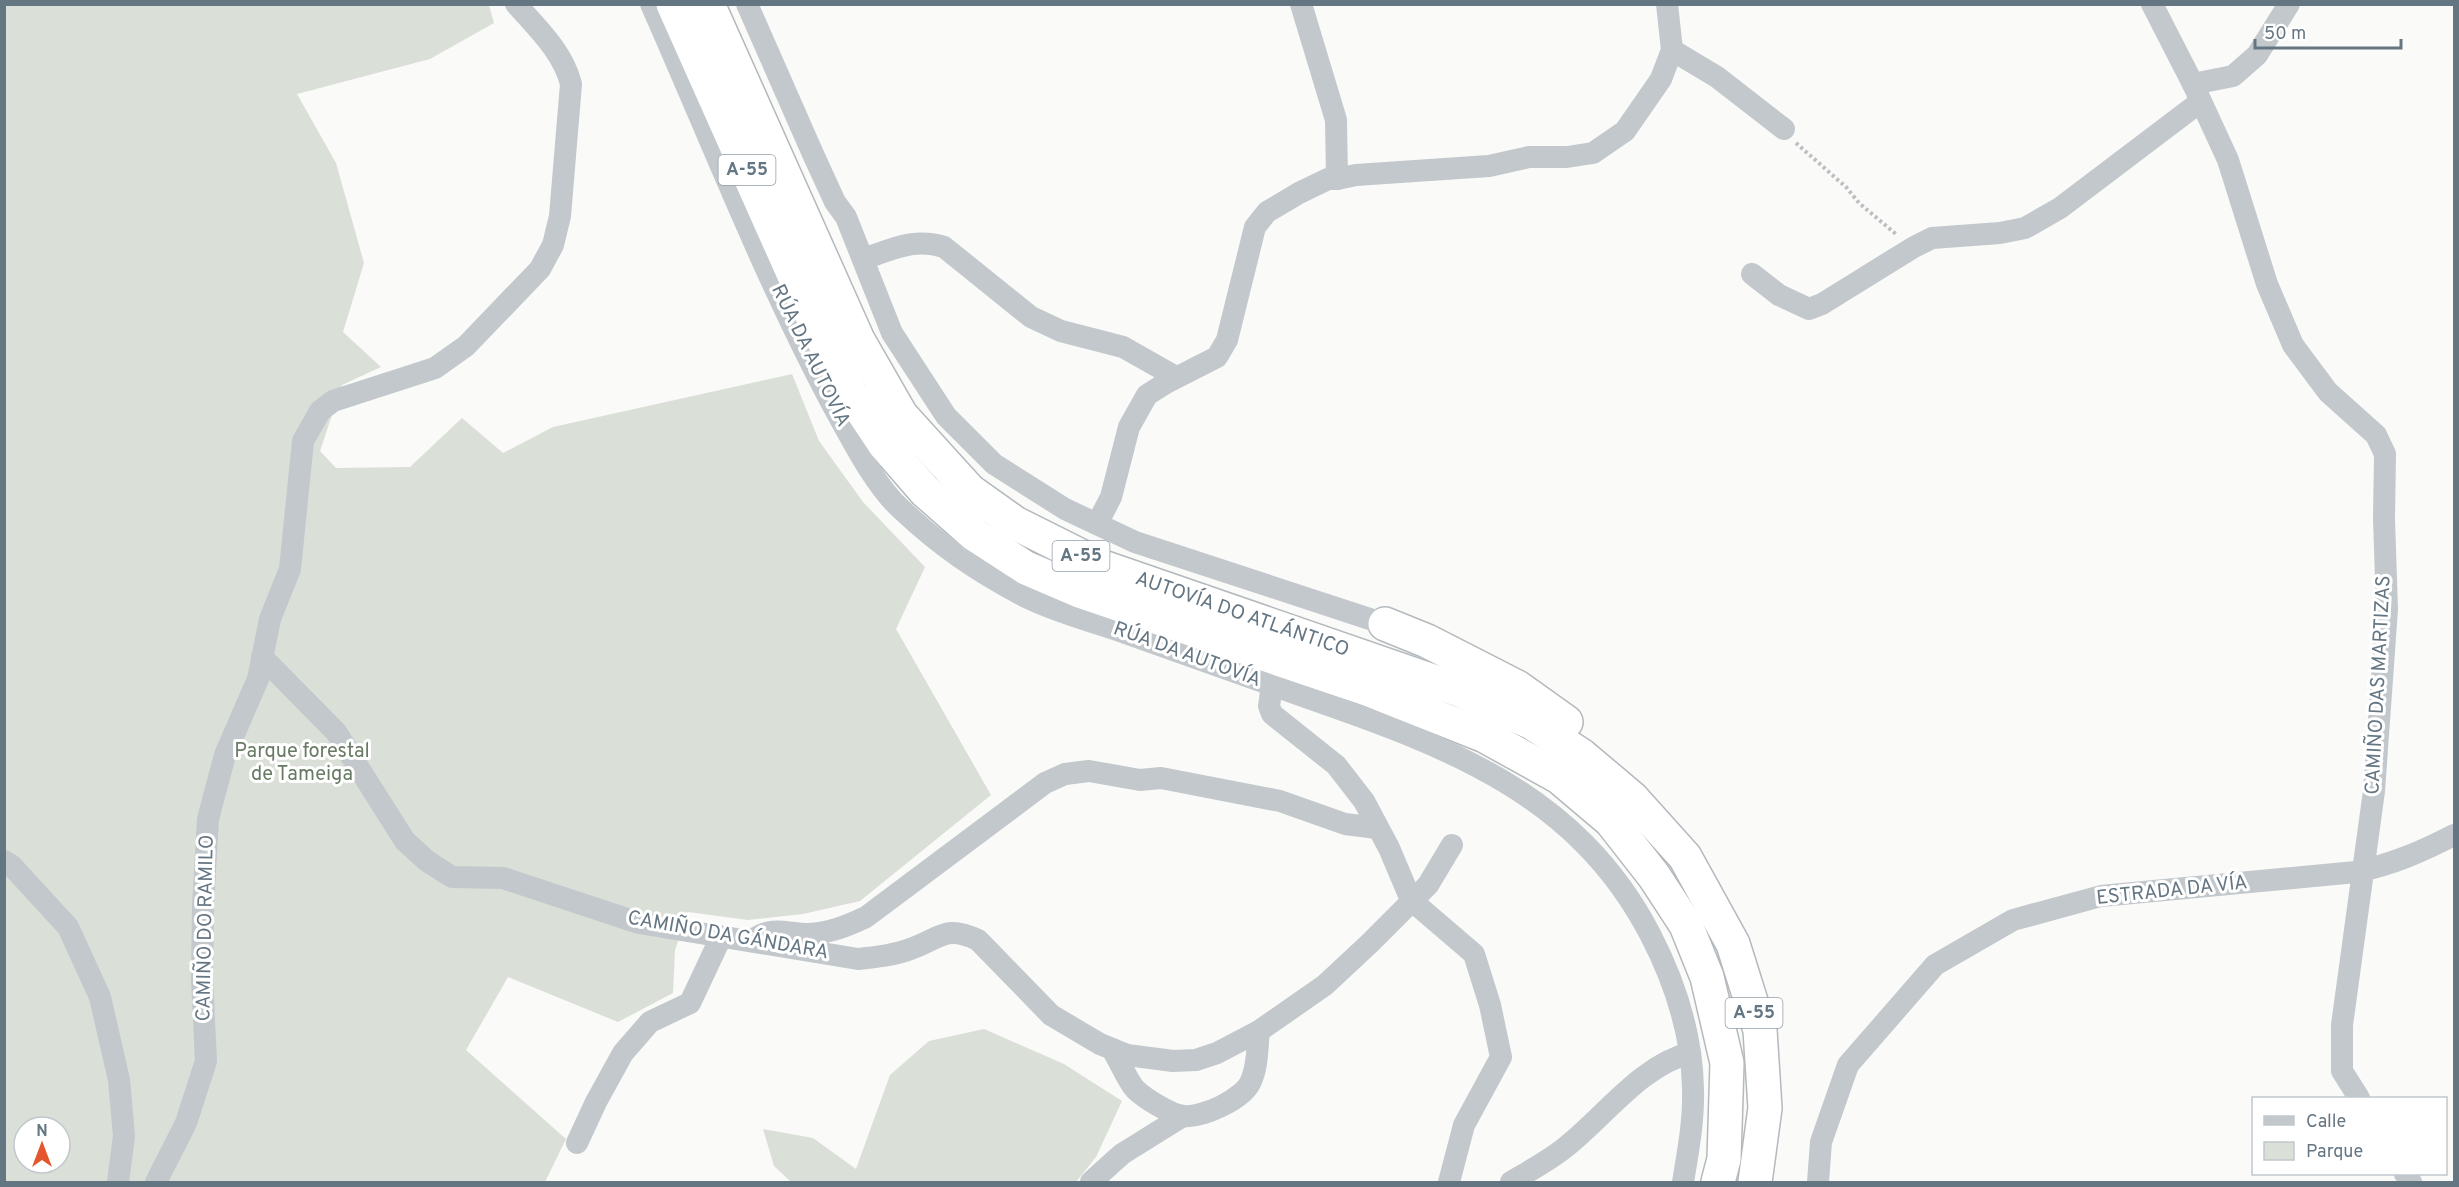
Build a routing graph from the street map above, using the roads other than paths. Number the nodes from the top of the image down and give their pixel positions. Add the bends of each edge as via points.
1 (516, 4) edge
2 (651, 4) edge
3 (673, 4) edge
4 (708, 4) edge
5 (747, 4) edge
6 (1301, 4) edge
7 (1667, 4) edge
8 (2152, 4) edge
9 (2289, 4) edge
10 (670, 48) junction
11 (1672, 50) junction
12 (2197, 93) junction
13 (718, 107) junction
14 (1784, 129) road end
15 (1337, 179) junction
16 (767, 214) junction
17 (863, 260) junction
18 (1752, 274) dead end
19 (813, 368) junction
20 (1176, 377) junction
21 (1097, 524) junction
22 (1385, 624) joint
23 (262, 657) junction
24 (1272, 685) junction
25 (1377, 828) junction
26 (2454, 835) edge
27 (1452, 845) dead end
28 (1685, 857) junction
29 (4, 861) edge
30 (2365, 870) junction
31 (1411, 900) junction
32 (721, 937) junction
33 (750, 942) junction
34 (1259, 1030) junction
35 (1112, 1049) junction
36 (1689, 1053) junction
37 (2358, 1097) edge
38 (1183, 1116) junction
39 (578, 1143) dead end
40 (118, 1182) edge
41 (156, 1182) edge
42 (1091, 1182) edge
43 (1449, 1182) edge
44 (1511, 1182) edge
45 (1683, 1182) edge
46 (1718, 1182) edge
47 (1755, 1182) edge
48 (1818, 1182) edge

1 - 23 street, CAMIÑO DO RAMILO via 555,48 572,84 560,216 553,245 540,269 466,346 435,368 333,401 320,411 303,441 290,569 270,619
2 - 10 street, RÚA DA AUTOVÍA
3 - 13 highway, AUTOVÍA DO ATLÁNTICO / A-55
4 - 28 highway, AUTOVÍA DO ATLÁNTICO / A-55 via 858,340 901,415 970,492 1015,522 1103,567 1459,690 1532,723 1581,755 1632,798
5 - 17 street
6 - 15 street via 1336,120
7 - 11 street
8 - 12 street, CAMIÑO DAS MARTIZAS
9 - 12 street via 2257,55 2233,76
10 - 13 highway
10 - 19 street, RÚA DA AUTOVÍA
11 - 14 street via 1717,76
11 - 15 street via 1661,79 1625,130 1593,153
12 - 18 street via 2060,208 2025,228 1932,238 1809,309 1779,295
12 - 30 street, CAMIÑO DAS MARTIZAS via 2228,160 2267,284 2293,345 2328,392 2376,435 2385,454 2387,609
13 - 16 highway, AUTOVÍA DO ATLÁNTICO / A-55
15 - 20 street via 1328,179 1267,212 1255,227 1227,340 1217,357
16 - 19 highway
16 - 46 highway, AUTOVÍA DO ATLÁNTICO / A-55 via 821,336 857,402 885,445 925,492 975,535 1026,568 1082,592 1370,690 1485,736 1559,777 1611,821 1686,925 1707,976 1726,1064 1724,1159
17 - 20 street via 912,243 930,242 944,247 1031,317 1061,331 1123,347
17 - 21 street via 892,333 946,416 994,464 1065,509
19 - 24 street, RÚA DA AUTOVÍA via 857,450 896,505 955,556 1030,598
20 - 21 street via 1147,395 1129,427 1111,497
21 - 22 street via 1135,542
22 - 28 highway via 1516,687 1607,752 1654,803
23 - 32 street, CAMIÑO DA GÁNDARA via 336,732 405,841 444,872 453,877 503,878 639,923
23 - 41 street, CAMIÑO DO RAMILO via 258,679 225,754 208,819 202,968 206,1061 186,1123
24 - 25 street via 1272,714 1336,765 1364,801
24 - 36 street, RÚA DA AUTOVÍA via 1370,719 1477,765 1546,809 1585,843 1617,878 1662,957 1680,1002
25 - 31 street
25 - 33 street via 1345,824 1280,801 1161,778 1140,780 1089,771 1065,774 1045,783 866,917 840,929 807,934 764,932
26 - 30 street, ESTRADA DA VÍA via 2422,852
27 - 31 street, CAMIÑO DA GÁNDARA via 1428,885
28 - 47 highway, AUTOVÍA DO ATLÁNTICO / A-55 via 1733,944 1760,1030 1766,1108
29 - 40 street via 68,927 100,997 119,1080 124,1136
30 - 37 street, CAMIÑO DAS MARTIZAS via 2342,1025 2342,1071
30 - 48 street, ESTRADA DA VÍA via 2101,896 2013,920 1935,965 1848,1065 1821,1142
31 - 34 street, CAMIÑO DA GÁNDARA via 1325,985
31 - 43 street via 1474,954 1501,1057 1464,1125
32 - 33 street, CAMIÑO DA GÁNDARA
32 - 39 street via 690,1003 650,1022 623,1053
33 - 35 street, CAMIÑO DA GÁNDARA via 858,959 913,948 943,933 965,934 978,940 1051,1015
34 - 35 street, CAMIÑO DA GÁNDARA via 1196,1060 1127,1055
34 - 38 street via 1251,1083 1228,1104
35 - 38 street via 1134,1088
36 - 44 street via 1656,1068 1563,1149
36 - 45 street, RÚA DA AUTOVÍA via 1693,1089 1691,1134
38 - 42 street via 1122,1154

